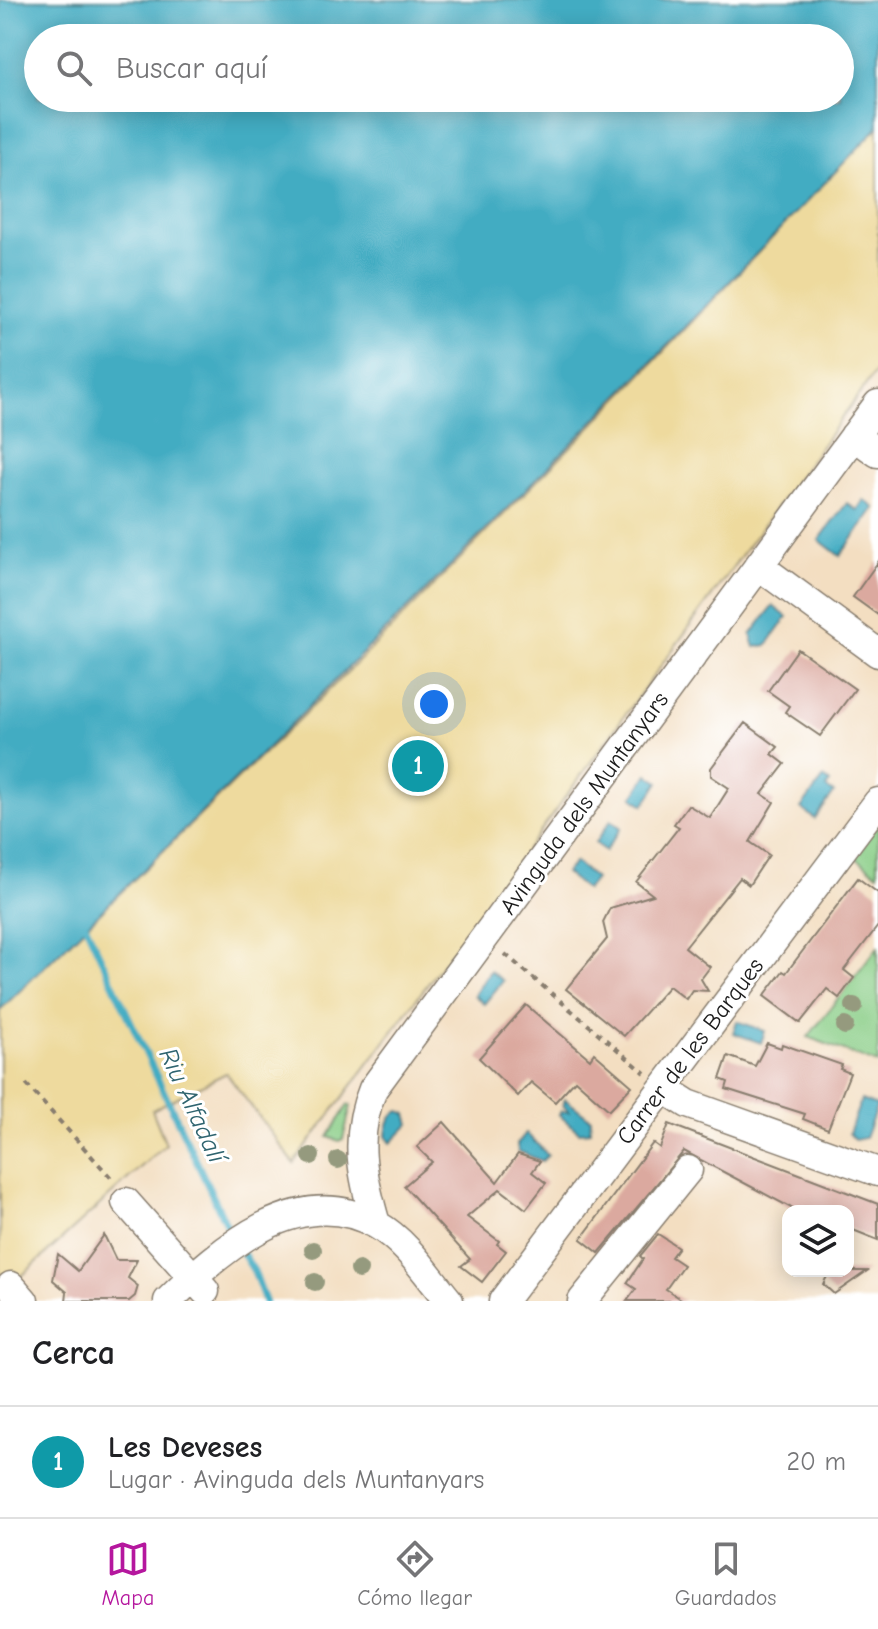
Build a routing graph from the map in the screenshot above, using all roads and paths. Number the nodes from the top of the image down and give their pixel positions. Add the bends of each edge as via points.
1 (878, 404) edge
2 (854, 436) junction
3 (878, 453) edge
4 (759, 566) junction
5 (878, 653) edge
6 (878, 802) edge
7 (485, 937) junction
8 (26, 1084) dead end
9 (663, 1088) junction
10 (688, 1170) dead end
11 (878, 1172) edge
12 (122, 1194) joint
13 (376, 1224) junction
14 (201, 1289) edge
15 (588, 1299) edge
16 (168, 1301) edge
17 (449, 1301) edge
18 (503, 1301) edge

1 - 2 street, Avinguda dels Muntanyars
2 - 3 street
2 - 4 street, Avinguda dels Muntanyars
4 - 5 street
4 - 7 street, Avinguda dels Muntanyars
6 - 9 street, Carrer de les Barques
7 - 9 path
7 - 13 street, Avinguda dels Muntanyars via 373,1089 363,1113 360,1162
8 - 12 path
9 - 11 street via 688,1104
9 - 18 street, Carrer de les Barques
10 - 15 street
12 - 14 street
13 - 14 street via 347,1213 298,1211 220,1256
13 - 17 street
14 - 16 street

